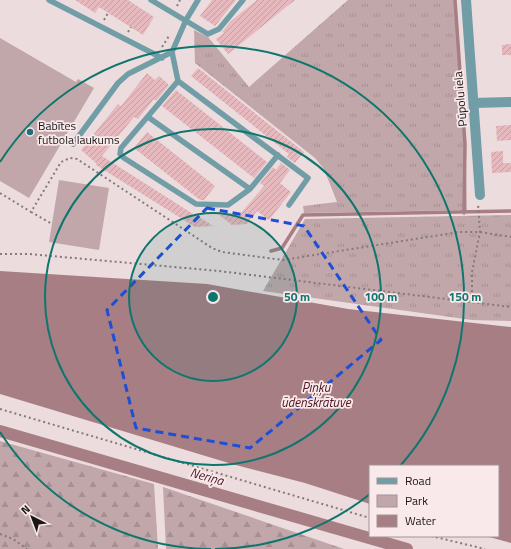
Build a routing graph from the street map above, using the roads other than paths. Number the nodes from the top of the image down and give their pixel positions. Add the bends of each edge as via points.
1 (49, 0) edge
2 (151, 0) edge
3 (198, 0) edge
4 (243, 0) edge
5 (466, 0) edge
6 (186, 20) junction
7 (172, 52) junction
8 (159, 57) junction
9 (178, 81) junction
10 (511, 102) edge
11 (474, 103) junction
12 (148, 117) junction
13 (73, 144) dead end
14 (278, 154) junction
15 (250, 189) junction
16 (479, 200) road end
17 (289, 205) dead end

1 - 8 lane
2 - 6 lane
3 - 6 lane
4 - 6 lane via 219,28 208,34
5 - 11 street, Pūpolu iela
6 - 7 lane
7 - 8 lane
7 - 9 lane
8 - 13 lane via 128,74 118,83
9 - 12 lane
9 - 14 lane
10 - 11 street
11 - 16 street, Pūpolu iela
12 - 15 lane
12 - 15 lane via 121,148 120,154 124,158 196,204 228,205
14 - 15 lane
14 - 17 lane via 308,178

